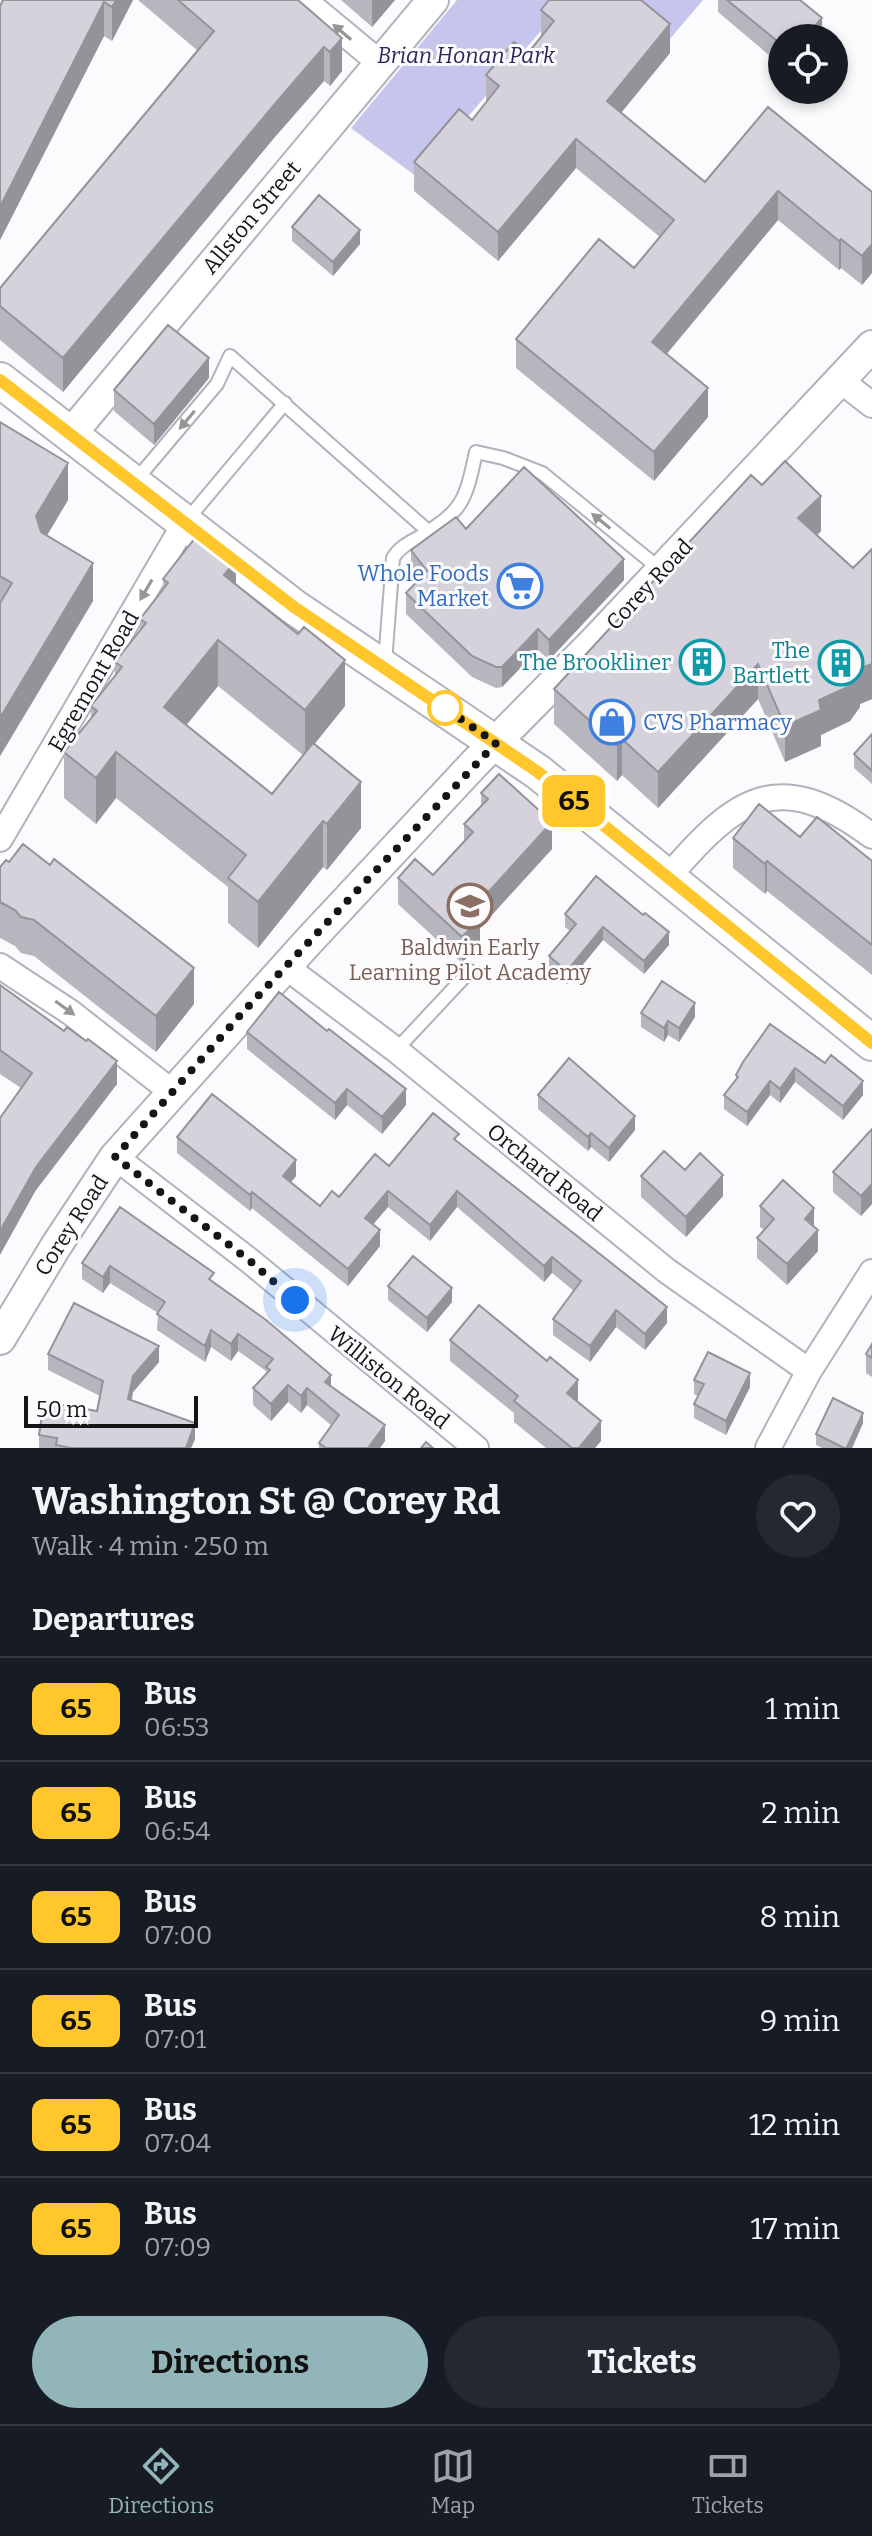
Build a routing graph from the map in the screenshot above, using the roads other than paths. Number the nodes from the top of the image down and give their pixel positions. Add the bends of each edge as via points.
1 (304, 0) edge
2 (433, 0) edge
3 (380, 63) junction
4 (872, 346) edge
5 (0, 380) edge
6 (840, 380) junction
7 (285, 403) junction
8 (872, 405) edge
9 (70, 435) junction
10 (133, 484) junction
11 (185, 523) junction
12 (428, 531) junction
13 (662, 571) junction
14 (384, 670) junction
15 (496, 743) junction
16 (872, 836) edge
17 (0, 838) edge
18 (668, 877) junction
19 (0, 966) edge
20 (286, 967) junction
21 (470, 971) dead end
22 (872, 1043) edge
23 (396, 1050) junction
24 (172, 1092) junction
25 (115, 1157) junction
26 (872, 1272) edge
27 (0, 1339) edge
28 (809, 1371) junction
29 (476, 1448) edge
30 (768, 1448) edge

3 -> 1 street
2 - 3 street, Allston Street
3 - 9 street, Allston Street
4 - 6 street, Corey Road
5 - 9 main road
6 - 8 street
6 - 13 street, Corey Road
7 -> 10 lane via 230,356 217,384
7 - 11 lane
7 - 12 lane
9 - 10 main road
10 - 11 main road
11 - 14 main road
11 -> 17 street, Egremont Road
13 -> 12 lane via 542,473 476,452 463,502
12 - 14 lane via 393,558
13 - 15 street, Corey Road
14 - 15 main road
15 - 18 main road
15 - 20 street, Corey Road
16 - 18 street via 819,803 781,798 747,804 709,831
18 - 22 main road
19 -> 24 street via 70,1012
20 - 23 street, Orchard Road
20 - 24 street, Corey Road
21 - 23 lane
23 - 28 street, Orchard Road via 667,1271
24 - 25 street, Corey Road
25 - 27 street, Corey Road
25 - 29 street, Williston Road
26 - 28 street
28 - 30 street

